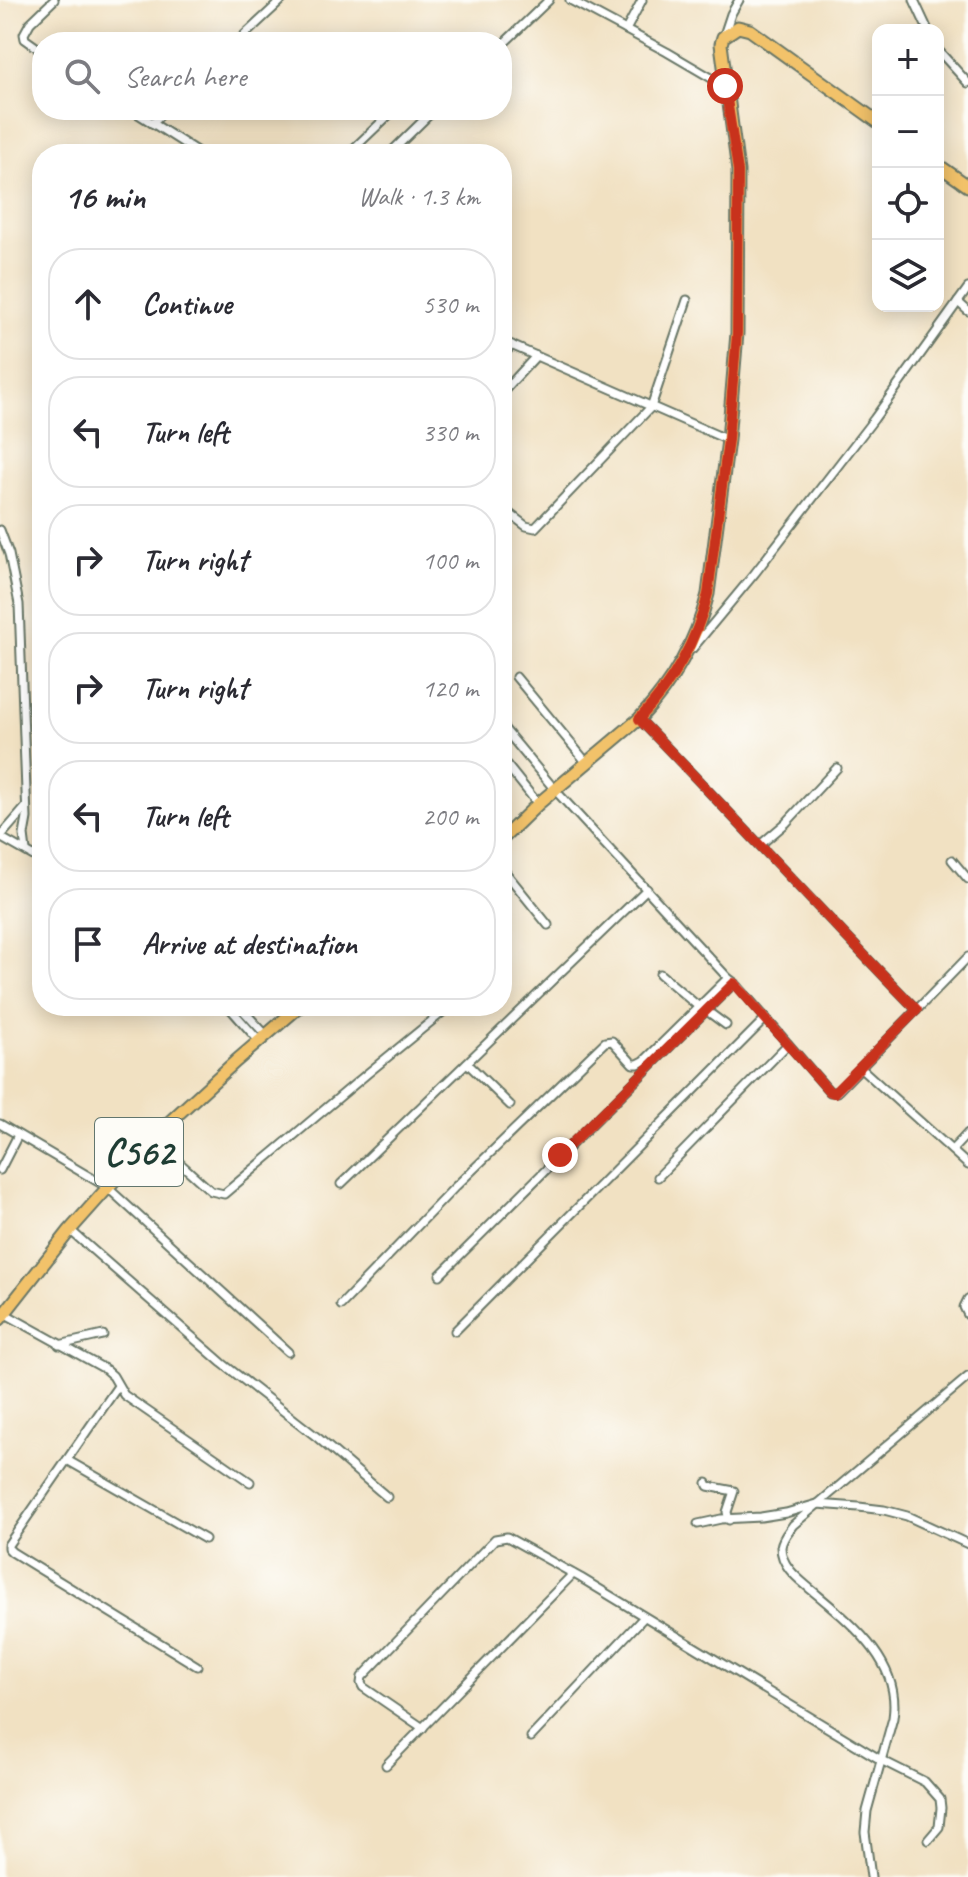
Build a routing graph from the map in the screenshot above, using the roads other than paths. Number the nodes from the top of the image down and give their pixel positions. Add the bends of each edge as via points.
1 (54, 0) edge
2 (282, 0) edge
3 (549, 0) edge
4 (570, 0) edge
5 (642, 0) edge
6 (739, 0) edge
7 (914, 0) edge
8 (925, 24) edge
9 (626, 30) junction
10 (248, 32) edge
11 (512, 35) edge
12 (723, 37) junction
13 (32, 44) edge
14 (944, 57) edge
15 (968, 83) edge
16 (725, 86) junction
17 (872, 118) edge
18 (147, 120) edge
19 (155, 120) edge
20 (384, 120) edge
21 (424, 120) edge
22 (152, 123) junction
23 (185, 144) edge
24 (358, 144) edge
25 (399, 144) edge
26 (942, 168) edge
27 (968, 186) edge
28 (968, 288) edge
29 (687, 300) dead end
30 (958, 302) junction
31 (968, 311) edge
32 (512, 345) edge
33 (536, 356) junction
34 (512, 382) edge
35 (651, 407) junction
36 (728, 440) junction
37 (512, 515) edge
38 (0, 530) edge
39 (685, 657) junction
40 (516, 677) dead end
41 (639, 719) junction
42 (512, 738) edge
43 (587, 763) junction
44 (837, 768) dead end
45 (512, 772) edge
46 (555, 790) junction
47 (538, 804) junction
48 (26, 807) junction
49 (512, 829) edge
50 (0, 837) edge
51 (760, 845) junction
52 (26, 851) junction
53 (32, 855) edge
54 (952, 860) dead end
55 (968, 879) edge
56 (512, 880) edge
57 (647, 889) junction
58 (548, 925) dead end
59 (968, 957) edge
60 (660, 974) dead end
61 (731, 981) junction
62 (703, 1009) junction
63 (917, 1010) junction
64 (239, 1016) edge
65 (246, 1016) edge
66 (288, 1016) edge
67 (438, 1016) edge
68 (766, 1018) junction
69 (726, 1025) dead end
70 (262, 1038) junction
71 (788, 1044) junction
72 (467, 1063) junction
73 (861, 1068) junction
74 (510, 1105) dead end
75 (0, 1124) edge
76 (968, 1133) edge
77 (18, 1135) junction
78 (152, 1138) junction
79 (952, 1150) junction
80 (968, 1165) edge
81 (0, 1170) edge
82 (658, 1177) dead end
83 (341, 1184) dead end
84 (107, 1187) junction
85 (70, 1230) junction
86 (440, 1275) dead end
87 (968, 1299) edge
88 (341, 1305) dead end
89 (1, 1315) edge
90 (968, 1315) edge
91 (455, 1331) dead end
92 (103, 1335) dead end
93 (59, 1345) junction
94 (288, 1352) dead end
95 (968, 1377) edge
96 (118, 1386) junction
97 (67, 1460) junction
98 (250, 1482) dead end
99 (707, 1483) dead end
100 (387, 1497) dead end
101 (817, 1504) junction
102 (729, 1520) junction
103 (698, 1524) dead end
104 (205, 1539) dead end
105 (968, 1544) edge
106 (573, 1574) junction
107 (644, 1617) junction
108 (197, 1666) dead end
109 (423, 1728) junction
110 (531, 1737) dead end
111 (881, 1760) junction
112 (386, 1765) dead end
113 (928, 1840) dead end
114 (871, 1877) edge

1 - 13 street via 24,34
2 - 10 street
3 - 11 street
4 - 9 street
5 - 9 street
6 - 12 street
7 - 8 street
9 - 16 street
12 - 16 main road
12 - 17 main road via 738,27 750,30
14 - 15 street
16 - 36 main road via 738,171 737,333
18 - 22 street
19 - 22 street
20 - 24 street
21 - 25 street
22 - 23 street
26 - 27 main road
28 - 30 street
29 - 35 street
30 - 31 street
30 - 39 street via 874,419
32 - 33 street
33 - 34 street
33 - 35 street
35 - 36 street
35 - 37 street via 535,528
36 - 39 main road via 708,594
38 - 48 street via 19,604
39 - 41 main road
40 - 43 street
41 - 43 main road
41 - 51 street
42 - 46 street
43 - 46 main road
44 - 51 street
45 - 47 street
46 - 47 main road
46 - 57 street
47 - 49 main road
48 - 50 street
48 - 52 street
50 - 52 street
51 - 63 street
52 - 53 street
54 - 55 street
56 - 58 street
57 - 61 street
57 - 72 street
59 - 63 street
60 - 62 street
61 - 62 street
61 - 68 street
62 - 69 street
62 - 86 street
62 - 88 street via 638,1064 612,1041 605,1042
63 - 73 street
64 - 70 street
65 - 70 street
66 - 70 main road, C562
67 - 78 street via 224,1194 211,1191
68 - 71 street
68 - 91 street
70 - 78 main road, C562
71 - 73 street via 832,1092
71 - 82 street
72 - 74 street
72 - 83 street
73 - 79 street
75 - 77 street
76 - 79 street
77 - 81 street
77 - 84 street
78 - 84 main road, C562
79 - 80 street
84 - 85 main road, C562
84 - 94 street
85 - 89 main road, C562
85 - 100 street
87 - 90 street
89 - 93 street
92 - 93 street
93 - 96 street via 110,1373
95 - 101 street
96 - 97 street
96 - 98 street
97 - 104 street
97 - 108 street via 8,1548
99 - 102 street via 734,1491
101 - 102 street
101 - 105 street via 907,1516
101 - 111 street via 793,1525 781,1547 793,1575 867,1640 885,1668 895,1706
102 - 103 street
106 - 107 street
106 - 109 street
106 - 109 street via 507,1537 495,1539 362,1677 363,1687
107 - 110 street
107 - 111 street
109 - 112 street
111 - 113 street via 925,1782 940,1799 939,1827
111 - 114 street via 865,1832

